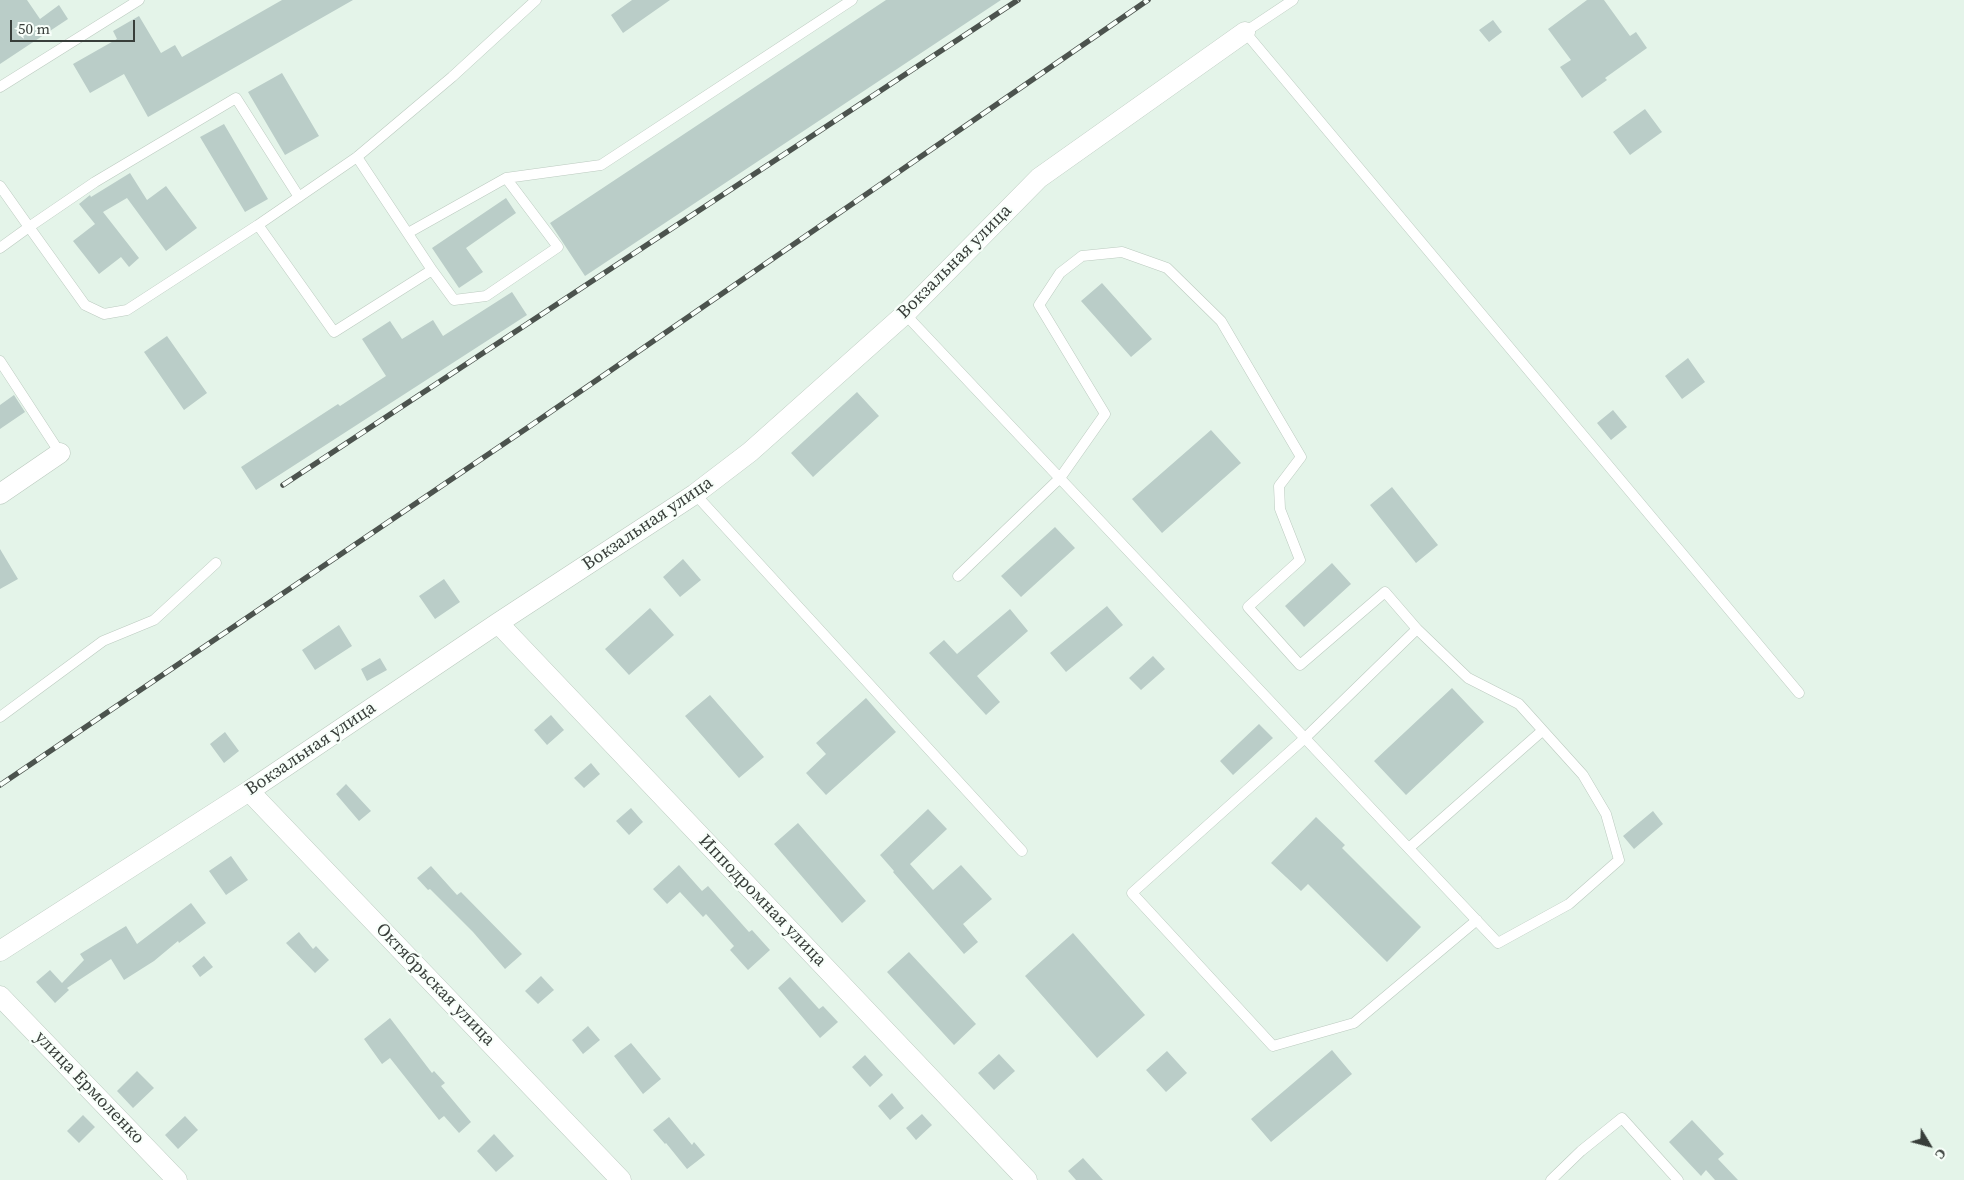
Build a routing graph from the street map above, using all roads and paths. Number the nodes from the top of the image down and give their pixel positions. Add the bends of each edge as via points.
1 (139, 0) edge
2 (536, 0) edge
3 (852, 0) edge
4 (1293, 0) edge
5 (1245, 32) junction
6 (0, 87) edge
7 (357, 157) junction
8 (506, 178) junction
9 (0, 186) edge
10 (299, 197) junction
11 (258, 225) junction
12 (29, 227) junction
13 (408, 233) junction
14 (0, 248) edge
15 (432, 270) junction
16 (905, 314) junction
17 (0, 361) edge
18 (60, 453) joint
19 (1060, 478) junction
20 (0, 494) edge
21 (695, 494) junction
22 (216, 563) dead end
23 (958, 576) dead end
24 (498, 623) junction
25 (1417, 629) junction
26 (1798, 693) dead end
27 (0, 716) edge
28 (1542, 731) junction
29 (1305, 738) junction
30 (249, 790) junction
31 (1409, 848) junction
32 (1022, 851) dead end
33 (1477, 920) junction
34 (0, 951) edge
35 (0, 996) edge
36 (177, 1180) edge
37 (621, 1180) edge
38 (1027, 1180) edge
39 (1551, 1180) edge
40 (1678, 1180) edge

1 - 6 lane
2 - 7 lane
3 - 8 lane via 600,165
4 - 5 lane
5 - 16 street, Вокзальная улица via 1039,178
5 - 26 lane
7 - 10 lane
7 - 13 lane
8 - 13 lane
8 - 15 lane via 558,247 486,296 454,300
9 - 12 lane
10 - 11 lane
10 - 12 lane via 236,98 95,182
11 - 12 lane via 128,310 104,314 85,305
11 - 15 lane via 334,332
12 - 14 lane
13 - 15 lane
16 - 19 lane
16 - 21 street, Вокзальная улица via 750,452
17 - 18 lane
18 - 20 street
19 - 23 lane
19 - 25 lane via 1105,414 1039,305 1060,273 1082,256 1122,252 1167,268 1221,321 1301,457 1279,486 1280,509 1300,560 1248,608 1300,665 1385,592
19 - 29 lane
21 - 24 street, Вокзальная улица
21 - 32 lane
22 - 27 lane via 154,620 103,641
24 - 30 street, Вокзальная улица
24 - 38 street, Ипподромная улица
25 - 28 lane via 1468,678 1519,704
25 - 29 lane
28 - 31 lane
28 - 33 lane via 1584,776 1606,814 1619,860 1569,904 1498,943
29 - 31 lane
29 - 33 lane via 1132,893 1273,1046 1354,1023
30 - 34 street, Вокзальная улица
30 - 37 street, Октябрьская улица
31 - 33 lane
35 - 36 street, улица Ермоленко
39 - 40 lane via 1622,1118

